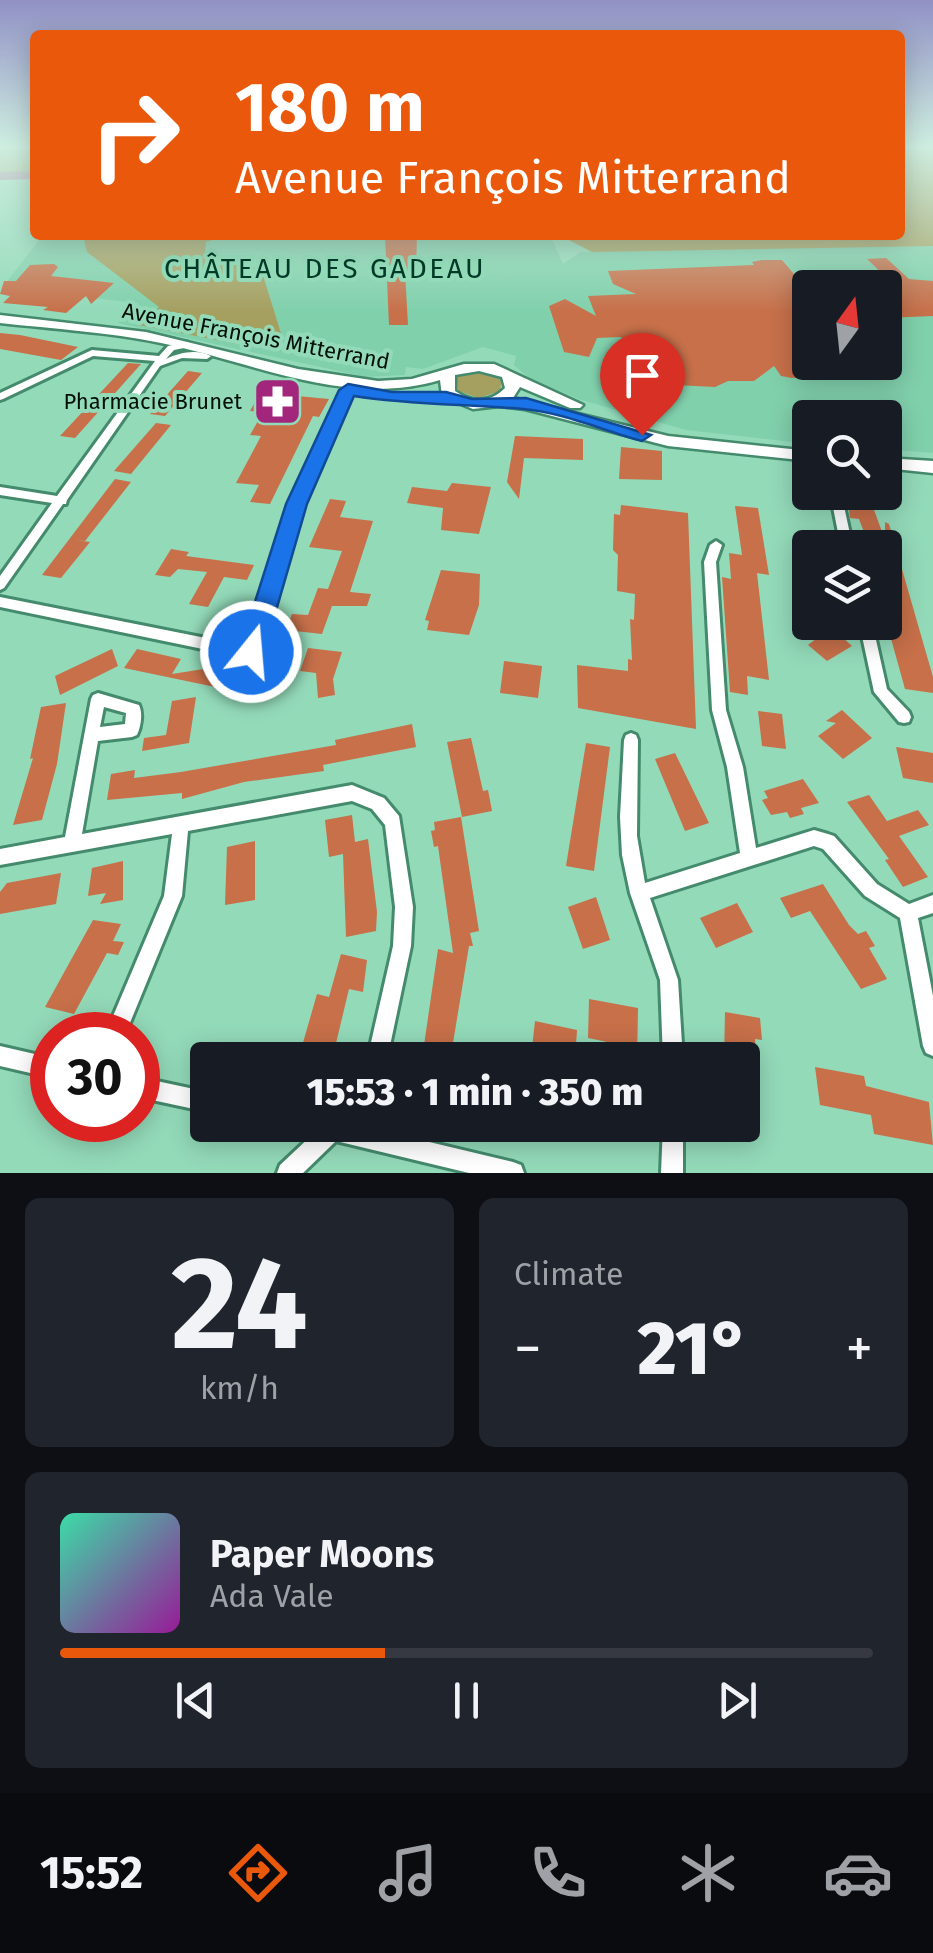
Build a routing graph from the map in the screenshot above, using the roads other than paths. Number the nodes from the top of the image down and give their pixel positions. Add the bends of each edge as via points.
1 (0, 319) edge
2 (169, 354) junction
3 (448, 375) junction
4 (512, 378) junction
5 (348, 390) junction
6 (0, 397) edge
7 (453, 398) junction
8 (498, 401) junction
9 (736, 449) junction
10 (792, 454) edge
11 (902, 464) edge
12 (933, 467) edge
13 (0, 492) edge
14 (62, 501) junction
15 (716, 545) dead end
16 (0, 585) edge
17 (0, 602) edge
18 (869, 640) edge
19 (904, 717) dead end
20 (92, 735) dead end
21 (631, 740) dead end
22 (181, 824) junction
23 (72, 844) junction
24 (749, 856) junction
25 (0, 857) edge
26 (639, 893) junction
27 (933, 904) edge
28 (908, 913) junction
29 (124, 1012) edge
30 (932, 1040) edge
31 (381, 1042) edge
32 (672, 1042) edge
33 (0, 1056) edge
34 (30, 1063) edge
35 (160, 1092) edge
36 (190, 1098) edge
37 (312, 1142) edge
38 (404, 1142) edge
39 (673, 1142) edge
40 (288, 1173) edge
41 (512, 1173) edge
42 (672, 1173) edge

1 - 2 main road, Avenue François Mitterrand
2 - 3 main road, Avenue François Mitterrand via 373,386 414,386
2 - 5 main road, Avenue François Mitterrand via 207,356
2 - 6 street via 92,353
2 - 14 street
3 - 4 main road, Avenue François Mitterrand via 482,364
3 - 7 main road via 444,387
4 - 8 main road via 514,388
4 - 9 main road via 602,415
5 - 7 main road, Avenue François Mitterrand
5 - 17 street via 296,504 251,652
7 - 8 main road, Avenue François Mitterrand
8 - 9 main road via 668,441
9 - 10 main road
11 - 12 main road
13 - 14 street
14 - 16 street
15 - 24 street via 710,562 719,710
18 - 19 street via 881,692
20 - 23 street
21 - 26 street via 627,826
22 - 23 street
22 - 29 street via 173,896
22 - 31 street via 352,792 378,803 392,822 404,907
23 - 25 street
24 - 26 street
24 - 28 street via 799,840 828,842 871,890
26 - 32 street via 668,980
27 - 28 street
28 - 30 street
33 - 34 street
35 - 36 street
37 - 40 street
38 - 41 street
39 - 42 street

